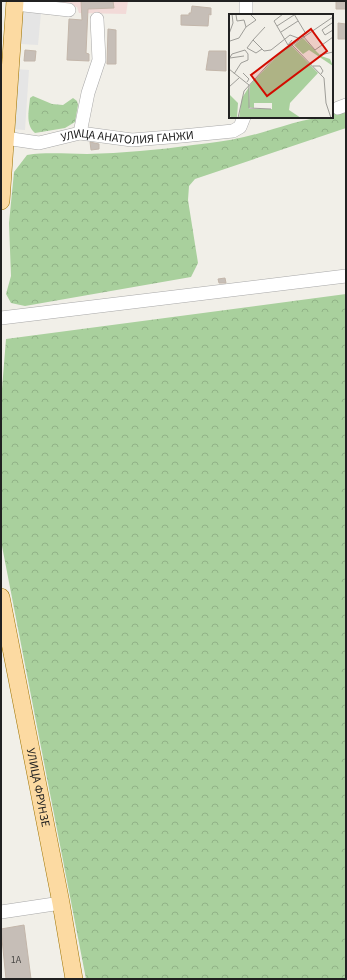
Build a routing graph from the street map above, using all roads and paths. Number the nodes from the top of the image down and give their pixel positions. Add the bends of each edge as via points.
1 (246, 1) edge
2 (22, 3) edge
3 (69, 10) dead end
4 (246, 14) edge
5 (97, 19) dead end
6 (5, 93) edge
7 (244, 118) edge
8 (80, 133) junction
9 (5, 138) junction
10 (1, 197) edge
11 (1, 201) edge
12 (346, 276) edge
13 (1, 318) edge
14 (1, 597) edge
15 (61, 903) junction
16 (1, 912) edge
17 (74, 979) edge

1 - 4 lane
2 - 3 lane
2 - 6 main road
5 - 8 lane via 99,60 88,93
6 - 9 main road
7 - 8 lane, УЛИЦА АНАТОЛИЯ ГАНЖИ via 240,127 233,131 182,136 132,140
8 - 9 lane, УЛИЦА АНАТОЛИЯ ГАНЖИ via 39,143
9 - 10 main road
10 - 11 main road
12 - 13 lane
14 - 15 main road, УЛИЦА ФРУНЗЕ
15 - 16 lane
15 - 17 main road, УЛИЦА ФРУНЗЕ

